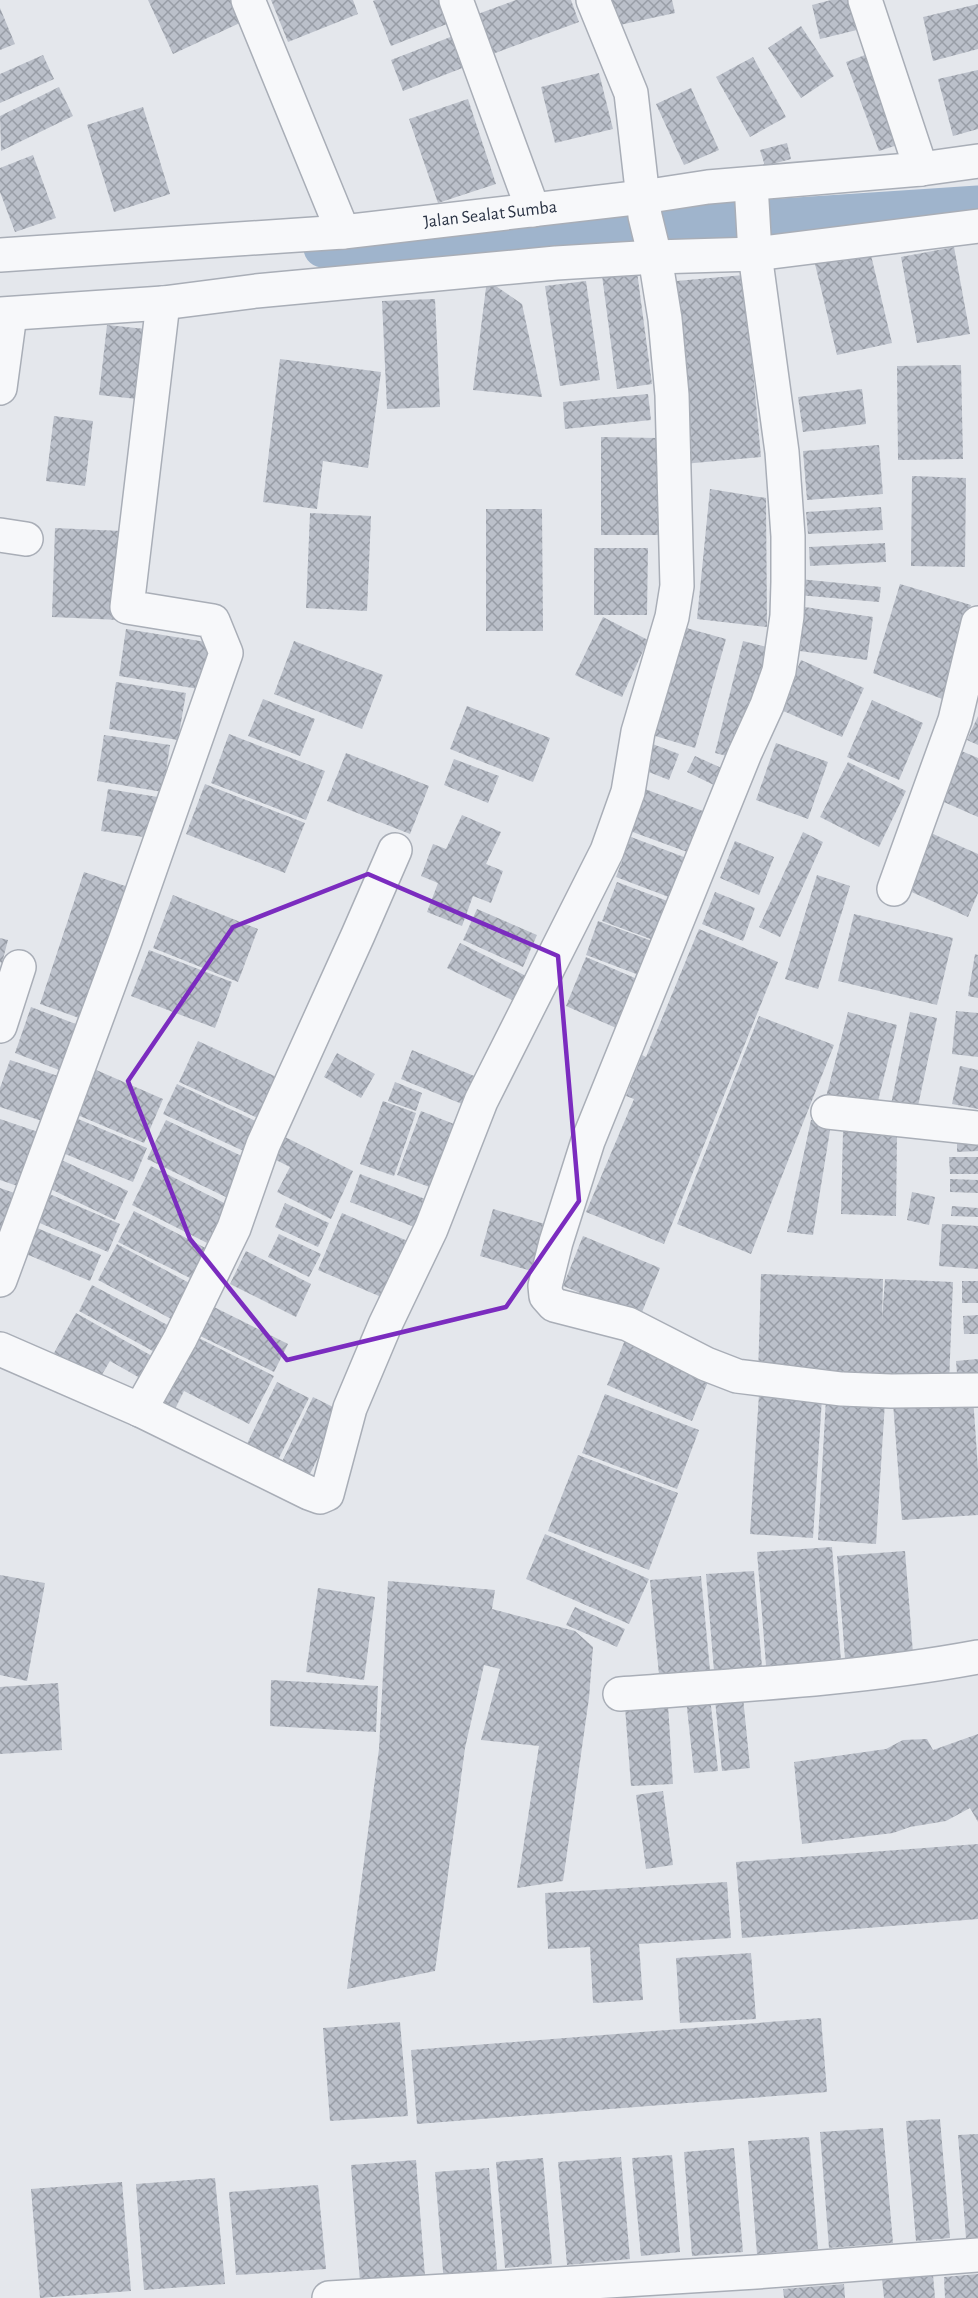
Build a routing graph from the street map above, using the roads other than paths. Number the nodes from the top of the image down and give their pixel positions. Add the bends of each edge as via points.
1 (248, 0) edge
2 (456, 0) edge
3 (592, 0) edge
4 (865, 0) edge
5 (978, 161) edge
6 (921, 169) junction
7 (752, 190) junction
8 (644, 206) junction
9 (533, 210) junction
10 (978, 226) edge
11 (343, 232) junction
12 (310, 234) junction
13 (754, 245) junction
14 (2, 248) edge
15 (653, 254) junction
16 (311, 286) junction
17 (163, 303) junction
18 (5, 314) edge
19 (0, 388) edge
20 (978, 623) edge
21 (395, 850) dead end
22 (894, 889) dead end
23 (19, 967) dead end
24 (0, 1026) edge
25 (828, 1112) dead end
26 (978, 1128) edge
27 (0, 1280) edge
28 (0, 1349) edge
29 (978, 1390) edge
30 (140, 1410) junction
31 (978, 1657) edge
32 (620, 1694) dead end
33 (978, 2255) edge
34 (757, 2285) edge
35 (328, 2298) edge

1 - 11 street
2 - 9 street
3 - 8 street via 631,93
4 - 6 street
5 - 6 street, Jalan Sealat Sumba
6 - 7 street, Jalan Sealat Sumba
7 - 8 street, Jalan Sealat Sumba via 708,187
7 - 13 street
8 - 9 street, Jalan Sealat Sumba
8 - 15 street
9 - 11 street, Jalan Sealat Sumba
10 - 13 street
11 - 12 street, Jalan Sealat Sumba
12 - 14 street, Jalan Sealat Sumba
12 - 16 street
13 - 15 street
13 - 29 street via 782,452 788,536 787,616 779,670 588,1141 556,1242 546,1296 554,1305 628,1324 737,1376 891,1392
15 - 16 street
15 - 30 street via 669,353 677,586 672,617 638,732 628,792 607,851 482,1101 431,1229 385,1325 350,1408 327,1494 320,1497 309,1493
16 - 17 street
17 - 18 street
17 - 27 street via 127,608 213,621 226,653 122,951
18 - 19 street
20 - 22 street via 955,720
21 - 30 street via 263,1145 234,1228
23 - 24 street
25 - 26 street
28 - 30 street
31 - 32 street via 790,1682
33 - 34 street
34 - 35 street

